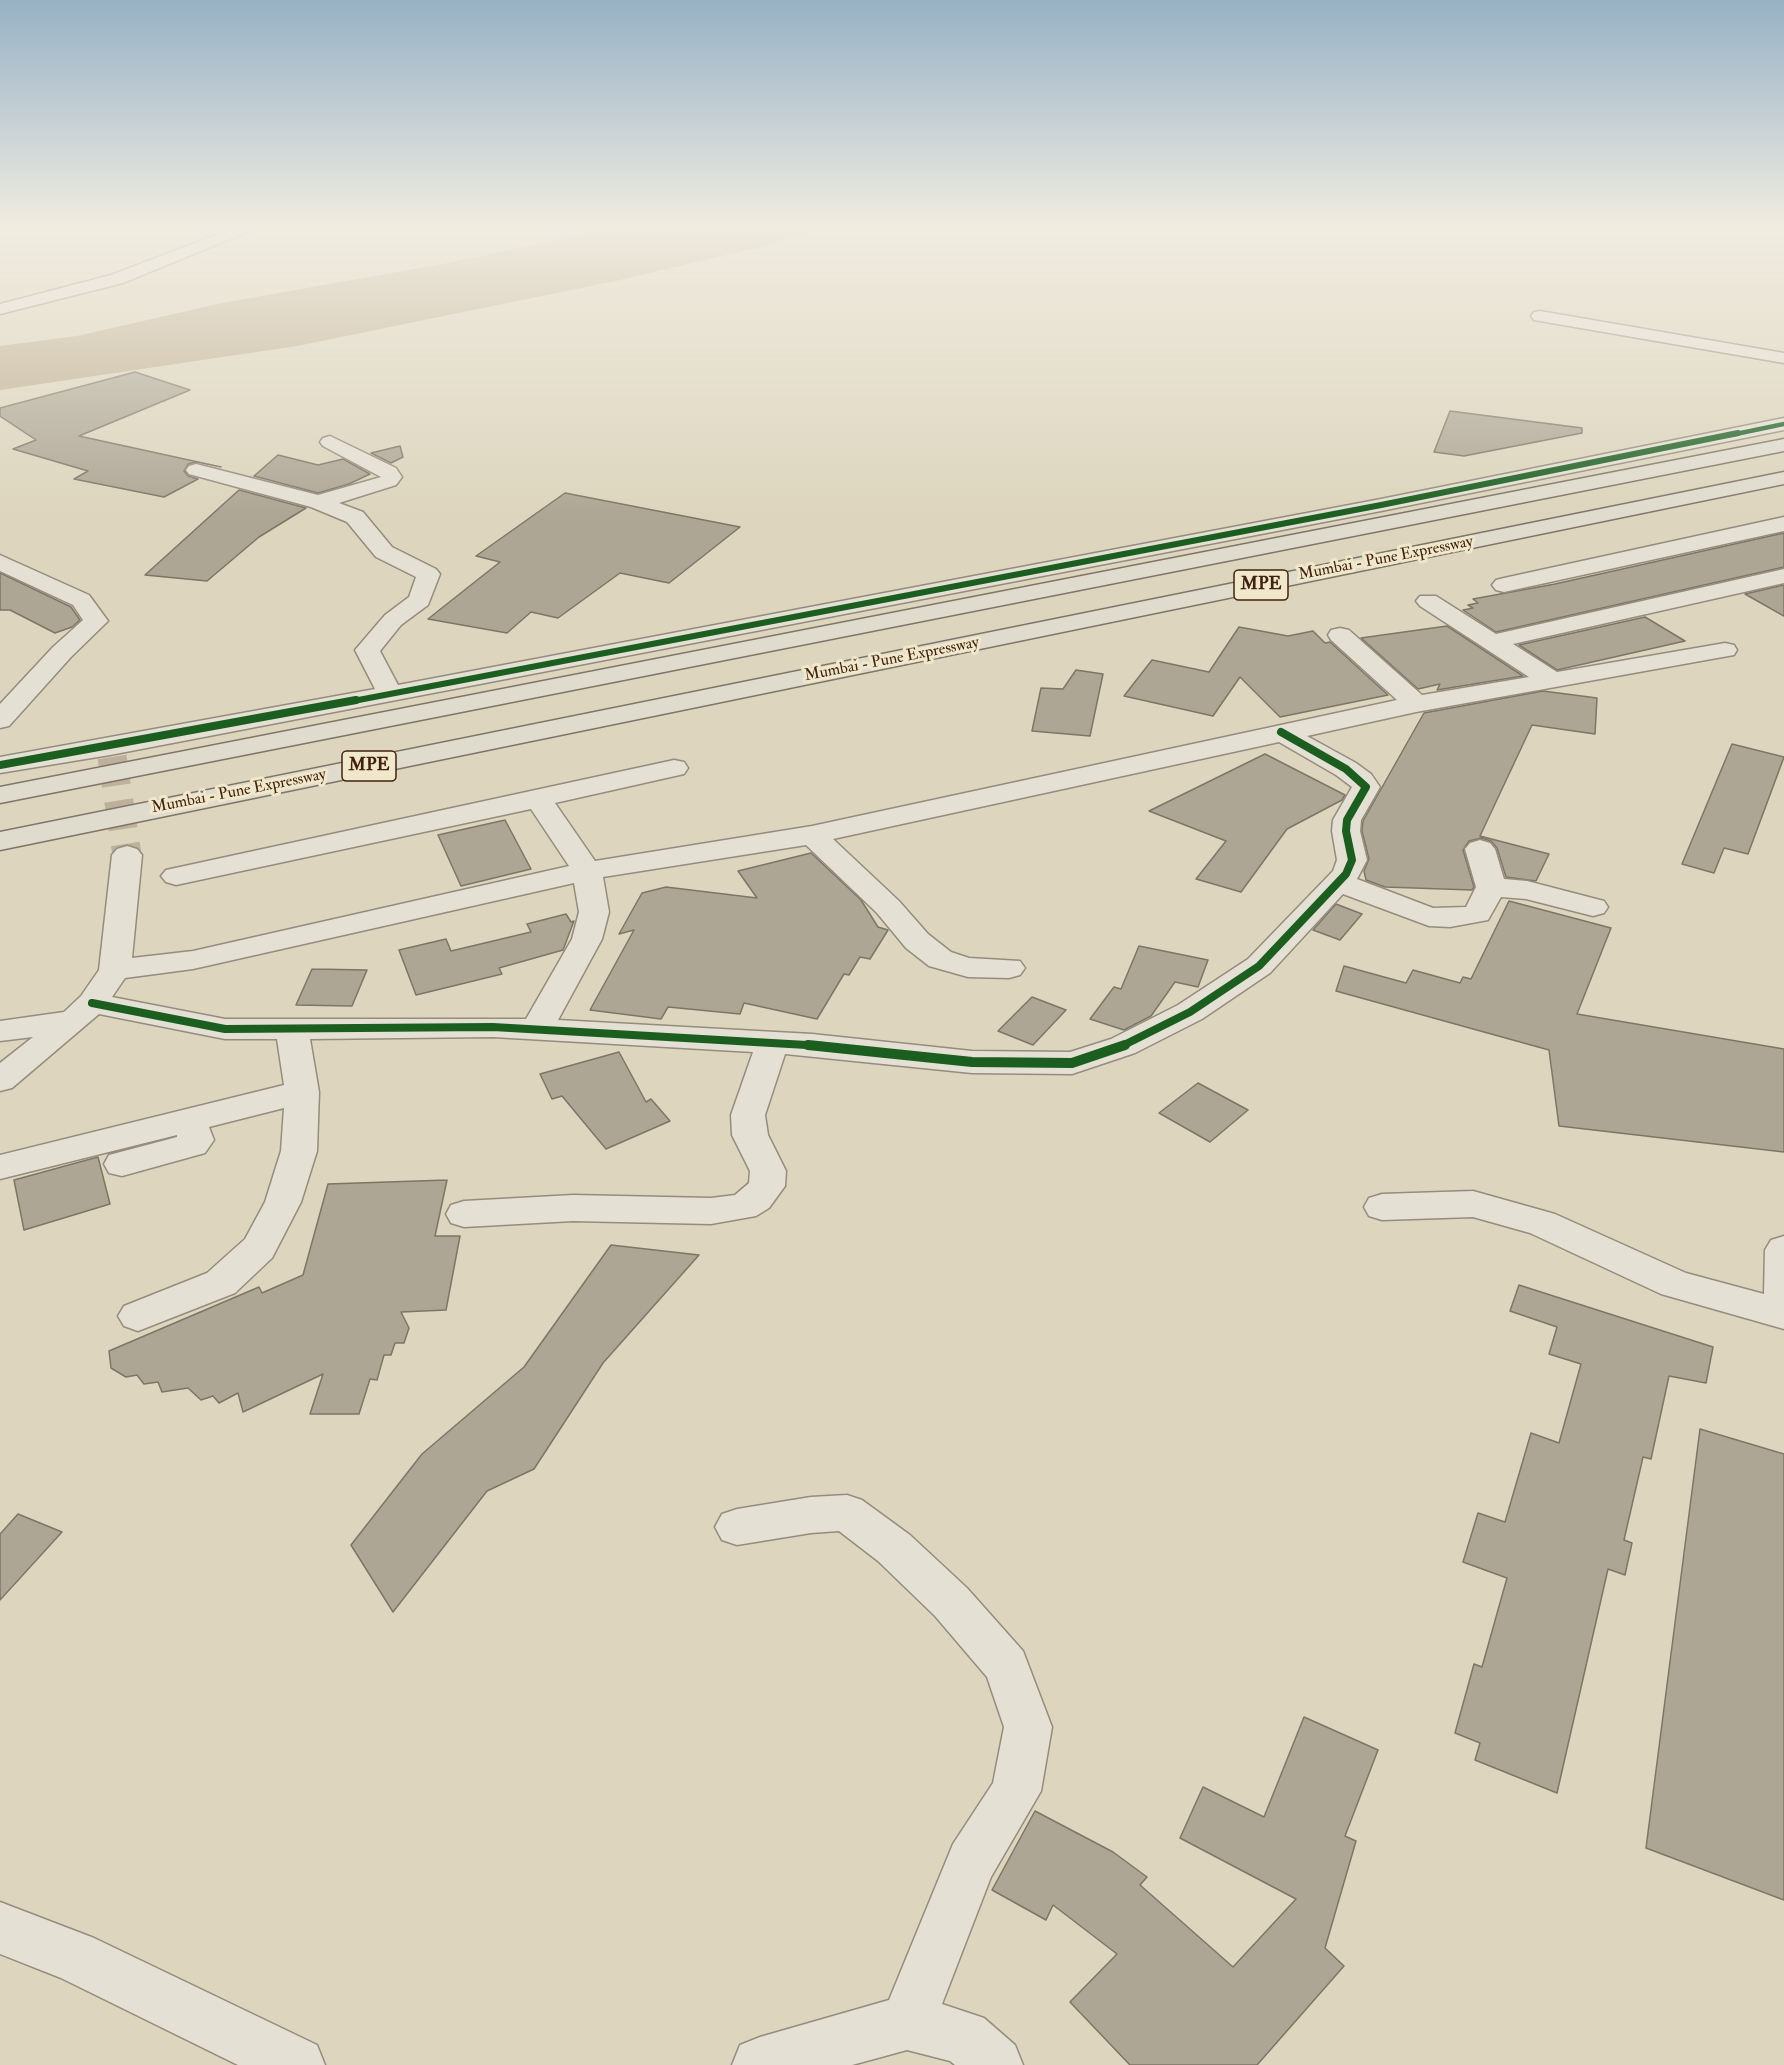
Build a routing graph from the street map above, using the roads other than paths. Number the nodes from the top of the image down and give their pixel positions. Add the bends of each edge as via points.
1 (1584, 323) edge
2 (1722, 330) dead end
3 (1784, 357) edge
4 (1784, 424) edge
5 (330, 442) dead end
6 (1784, 445) edge
7 (196, 471) dead end
8 (1784, 478) edge
9 (319, 502) junction
10 (1784, 524) edge
11 (0, 562) edge
12 (1784, 576) edge
13 (1503, 585) dead end
14 (1428, 601) dead end
15 (1340, 635) dead end
16 (1491, 642) junction
17 (1725, 650) dead end
18 (1552, 680) junction
19 (389, 692) junction
20 (1416, 704) junction
21 (0, 720) edge
22 (0, 732) edge
23 (1281, 732) junction
24 (111, 752) junction
25 (1, 764) edge
26 (674, 768) dead end
27 (0, 795) edge
28 (538, 799) junction
29 (812, 835) junction
30 (0, 841) edge
31 (1480, 849) dead end
32 (127, 855) tunnel mouth
33 (587, 871) junction
34 (176, 876) dead end
35 (1338, 882) junction
36 (1491, 887) junction
37 (1593, 907) dead end
38 (1009, 968) dead end
39 (115, 970) junction
40 (83, 1012) junction
41 (292, 1028) junction
42 (536, 1030) junction
43 (0, 1031) edge
44 (772, 1044) junction
45 (0, 1080) edge
46 (302, 1092) junction
47 (190, 1120) junction
48 (122, 1164) dead end
49 (0, 1167) edge
50 (1382, 1207) dead end
51 (464, 1214) dead end
52 (1784, 1250) edge
53 (1783, 1314) edge
54 (138, 1316) dead end
55 (737, 1527) dead end
56 (0, 1928) edge
57 (907, 2023) junction
58 (297, 2065) edge
59 (760, 2065) edge
60 (995, 2065) edge

1 - 3 street
2 - 3 street
4 - 19 street via 1358,510
5 - 9 street via 392,477
6 - 27 highway, Mumbai - Pune Expressway / MPE
7 - 9 street
8 - 30 highway, Mumbai - Pune Expressway / MPE
9 - 19 street via 355,517 384,552 428,574 420,600 393,620 367,650
10 - 13 street
11 - 21 street via 81,600 96,621
12 - 16 street
14 - 16 street
15 - 20 street
16 - 18 street
17 - 18 street
18 - 20 street
19 - 24 street
20 - 23 street
22 - 24 street via 28,740 95,739
23 - 29 street
23 - 35 street via 1346,770 1366,787 1347,820 1352,860
24 - 25 street
26 - 28 street
28 - 33 street
28 - 34 street
29 - 33 street
29 - 38 street via 888,907 917,941 940,959 968,967
31 - 36 street
32 - 39 street
33 - 39 street via 194,960
33 - 42 street via 594,912 587,939
35 - 36 street via 1429,917 1450,918 1477,914
35 - 44 street via 1249,973 1190,1012 1123,1046 1072,1063 972,1062
36 - 37 street via 1527,890
39 - 40 street
40 - 41 street via 225,1029
40 - 43 street
40 - 45 street
41 - 42 street
41 - 46 street
42 - 44 street
44 - 51 street via 748,1114 750,1135 768,1171 767,1186 743,1207 711,1211 573,1208
46 - 47 street
46 - 54 street via 299,1151 283,1202 259,1248 221,1283
47 - 48 street via 196,1140 192,1145
47 - 49 street
50 - 53 street via 1473,1204 1542,1223 1675,1284
52 - 53 street
55 - 57 street via 847,1513 894,1548 951,1602 1006,1666 1028,1727 1016,1791 971,1862
56 - 58 street via 75,1957
57 - 59 street
57 - 60 street via 965,2037

